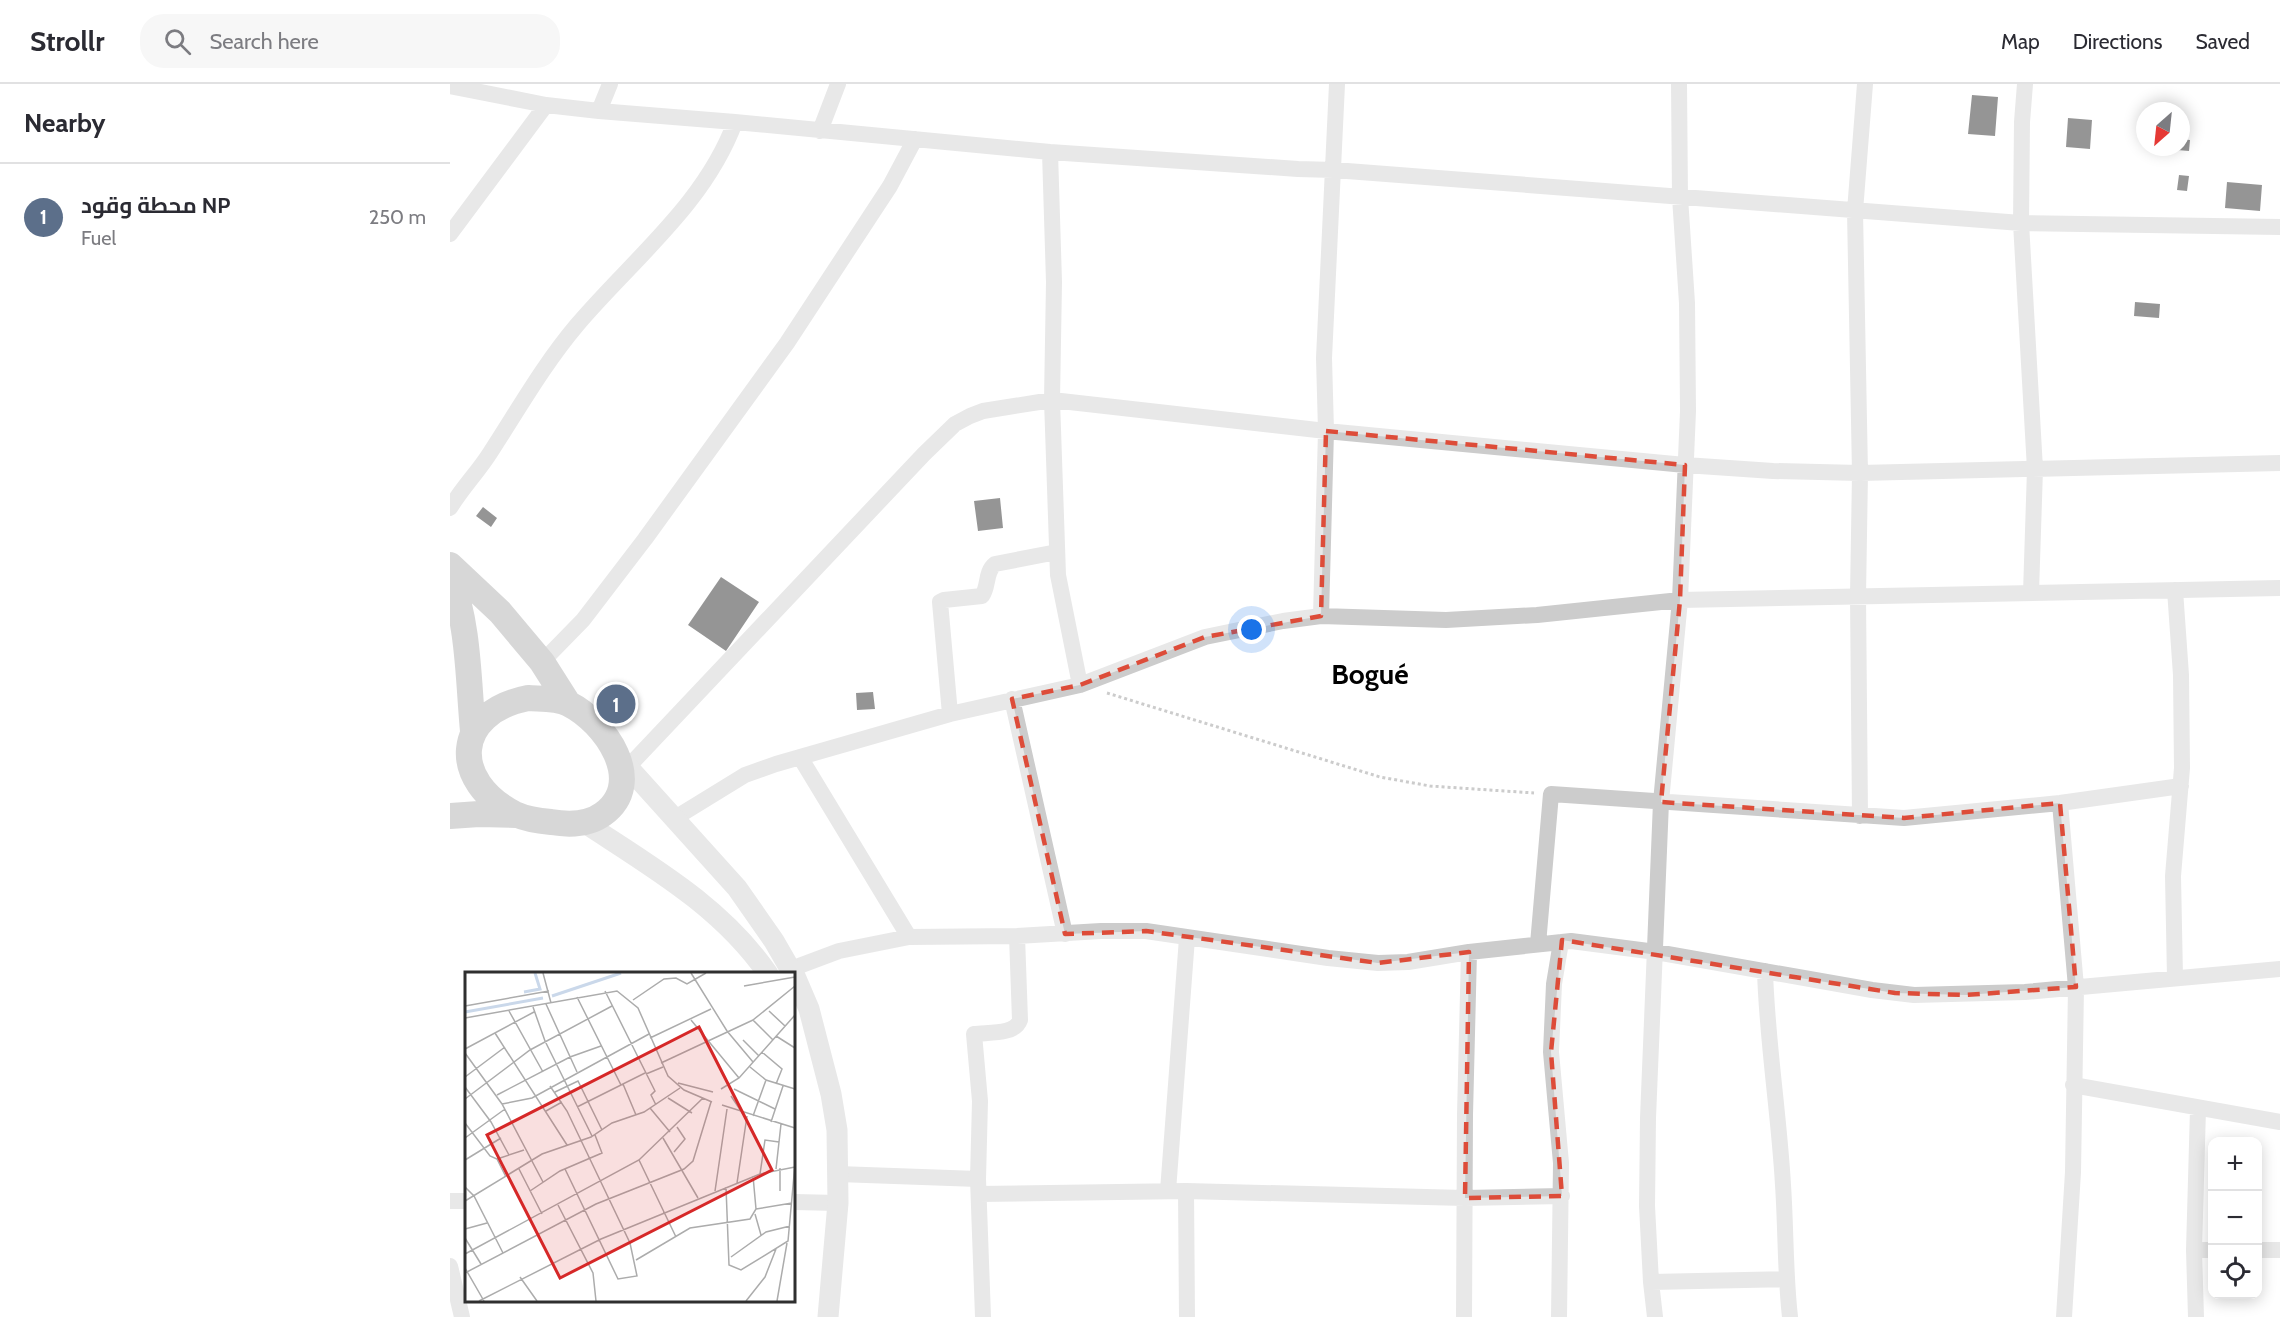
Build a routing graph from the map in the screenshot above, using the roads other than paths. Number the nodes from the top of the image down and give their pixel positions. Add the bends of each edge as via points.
1 (610, 84) edge
2 (838, 84) edge
3 (1337, 84) edge
4 (1679, 84) edge
5 (1865, 84) edge
6 (2025, 84) edge
7 (450, 86) edge
8 (546, 105) junction
9 (599, 111) junction
10 (735, 122) junction
11 (820, 131) junction
12 (915, 139) junction
13 (1050, 152) junction
14 (1334, 170) junction
15 (1680, 197) junction
16 (1855, 211) junction
17 (2021, 223) junction
18 (2280, 227) edge
19 (450, 234) edge
20 (1052, 400) junction
21 (1326, 431) junction
22 (2280, 463) edge
23 (1685, 465) junction
24 (2035, 469) junction
25 (1860, 473) junction
26 (450, 508) edge
27 (1057, 552) junction
28 (450, 565) edge
29 (450, 575) edge
30 (2280, 588) edge
31 (2175, 591) junction
32 (2031, 593) junction
33 (1858, 596) junction
34 (1680, 600) junction
35 (1322, 616) junction
36 (542, 662) junction
37 (1080, 685) junction
38 (1012, 699) junction
39 (568, 703) junction
40 (950, 714) junction
41 (464, 744) edge
42 (800, 757) junction
43 (623, 762) junction
44 (2181, 786) junction
45 (1661, 802) junction
46 (2060, 803) junction
47 (516, 814) junction
48 (450, 816) edge
49 (1860, 816) junction
50 (675, 818) junction
51 (585, 823) junction
52 (1065, 934) junction
53 (1017, 936) junction
54 (909, 937) junction
55 (1187, 938) junction
56 (1561, 942) junction
57 (1539, 944) junction
58 (1469, 952) junction
59 (1656, 952) junction
60 (2280, 969) edge
61 (1765, 970) junction
62 (767, 972) edge
63 (793, 972) edge
64 (795, 977) edge
65 (2175, 978) junction
66 (2076, 987) junction
67 (795, 1013) edge
68 (820, 1051) junction
69 (2073, 1085) junction
70 (2198, 1109) junction
71 (2280, 1122) edge
72 (838, 1174) junction
73 (979, 1186) junction
74 (1168, 1191) junction
75 (1186, 1191) junction
76 (1562, 1196) junction
77 (1465, 1198) junction
78 (795, 1202) edge
79 (838, 1203) junction
80 (2194, 1250) junction
81 (2208, 1250) edge
82 (2262, 1250) edge
83 (2280, 1250) edge
84 (450, 1266) edge
85 (1786, 1279) junction
86 (1651, 1282) junction
87 (462, 1317) edge
88 (828, 1317) edge
89 (983, 1317) edge
90 (1187, 1317) edge
91 (1464, 1317) edge
92 (1559, 1317) edge
93 (1655, 1317) edge
94 (1790, 1317) edge
95 (2064, 1317) edge
96 (2196, 1317) edge

1 - 9 street
2 - 11 street
3 - 14 street
4 - 15 street
5 - 16 street
6 - 17 street
7 - 8 street
8 - 9 street
8 - 19 street
9 - 10 street
10 - 11 street
10 - 26 street via 727,145 685,208 576,326
11 - 12 street
12 - 13 street
12 - 36 street via 890,186 787,343 590,611
13 - 14 street
13 - 20 street
14 - 15 street
14 - 21 street via 1324,358
15 - 16 street
15 - 23 street via 1687,303
16 - 17 street
16 - 25 street
17 - 18 street
17 - 24 street
20 - 21 street
20 - 27 street
20 - 43 street via 983,411 955,424
21 - 23 street
21 - 35 street
22 - 24 street
23 - 25 street
23 - 34 street
24 - 25 street
24 - 32 street
25 - 33 street
27 - 37 street
27 - 40 street via 995,564 982,596 940,602
28 - 36 main road via 500,612
29 - 41 main road via 465,627 469,660
30 - 31 street
31 - 32 street
31 - 44 street via 2181,675
32 - 33 street
33 - 34 street
33 - 49 street
34 - 35 street via 1446,620
34 - 45 street
35 - 37 street via 1205,637
36 - 39 main road
37 - 38 street
38 - 40 street
38 - 52 street
39 - 41 main road via 528,698 511,702 489,715
39 - 43 main road via 607,737
40 - 42 street
41 - 47 main road via 479,784
42 - 50 street via 745,775
42 - 54 street
43 - 50 street
43 - 51 main road via 620,793 612,806
44 - 46 street
44 - 65 street via 2173,876
45 - 49 street
45 - 57 street via 1551,794
45 - 59 street
46 - 49 street via 1924,817
46 - 66 street
47 - 48 main road
47 - 51 main road via 566,825
50 - 63 street via 737,888
51 - 62 street via 673,880 708,908 753,951
52 - 53 street
52 - 55 street via 1146,931
53 - 54 street
53 - 73 street via 1018,1025 974,1034 980,1101
54 - 63 street via 839,951
55 - 58 street via 1378,963 1408,963
55 - 74 street
56 - 57 street
56 - 59 street
56 - 76 street via 1554,984 1551,1052
57 - 58 street
58 - 77 street
59 - 61 street
59 - 86 street via 1648,1128
60 - 65 street
61 - 66 street via 1914,995
61 - 85 street via 1784,1183
64 - 68 street
65 - 66 street
66 - 69 street
67 - 68 street
68 - 72 street via 837,1130
69 - 70 street
69 - 95 street via 2073,1172
70 - 71 street
70 - 80 street
72 - 73 street
72 - 79 street
73 - 74 street
73 - 89 street
74 - 75 street
75 - 77 street
75 - 90 street
76 - 77 street
76 - 92 street
77 - 91 street
78 - 79 street
79 - 88 street
80 - 81 street
80 - 96 street
82 - 83 street
84 - 87 street
85 - 86 street
85 - 94 street
86 - 93 street

